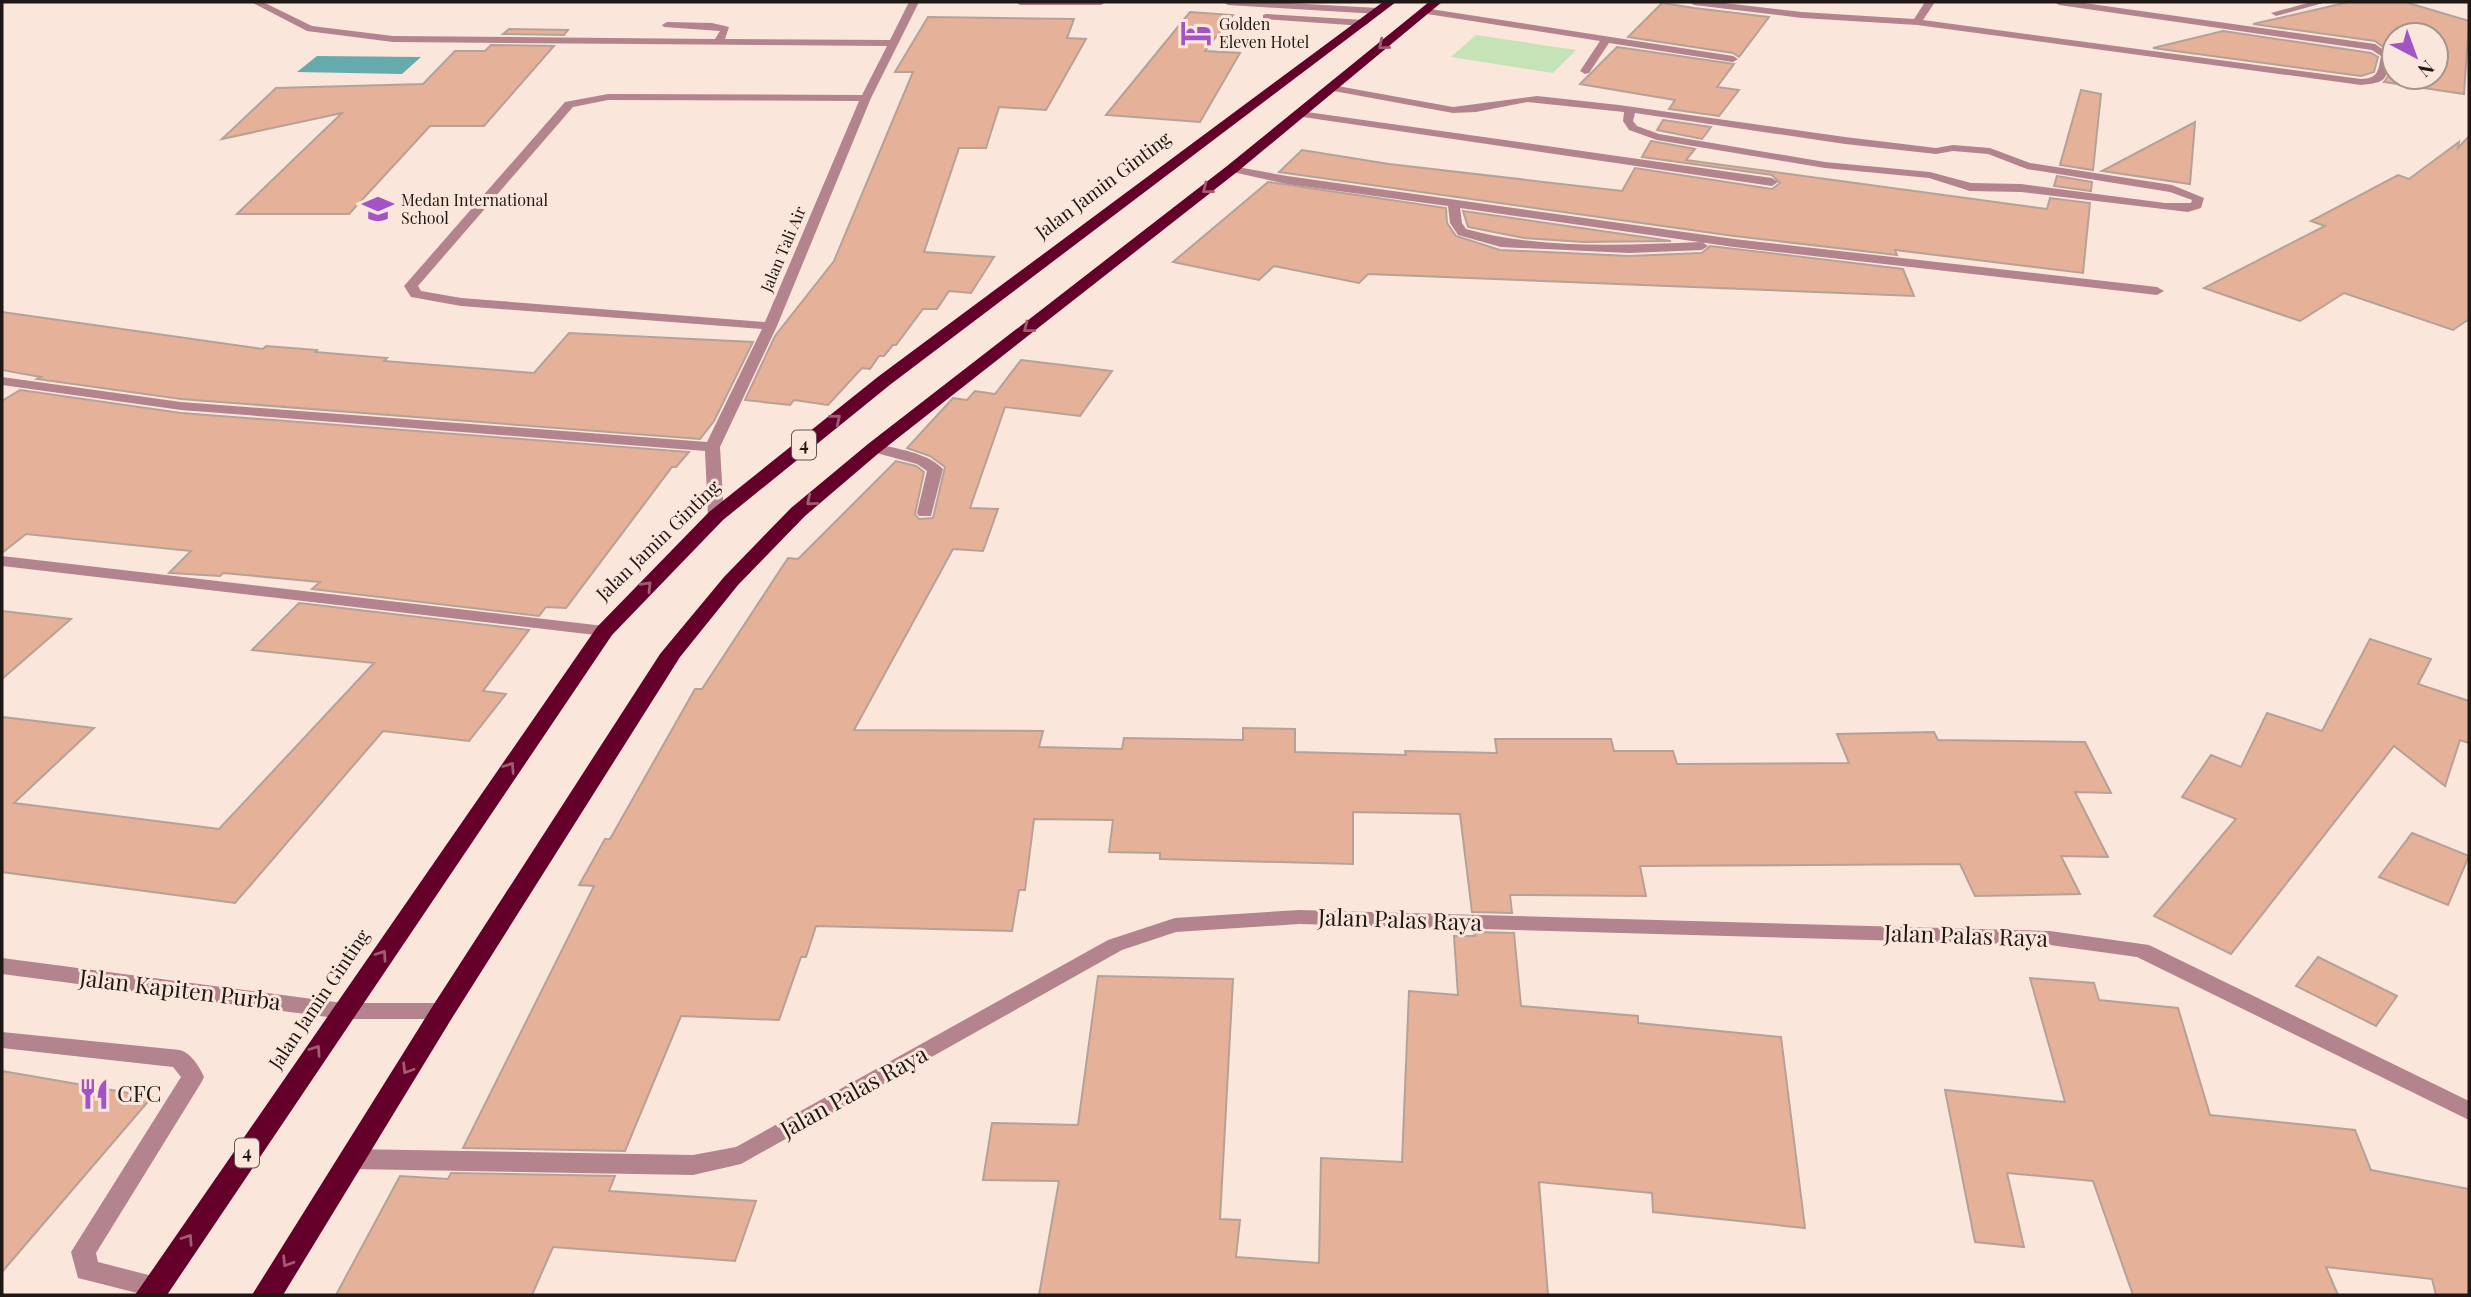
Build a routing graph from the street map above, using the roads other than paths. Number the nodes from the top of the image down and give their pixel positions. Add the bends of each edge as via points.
1 (256, 2) edge
2 (914, 2) edge
3 (1020, 2) edge
4 (1101, 2) edge
5 (1228, 2) edge
6 (1694, 2) edge
7 (1930, 2) edge
8 (2059, 2) edge
9 (2322, 2) edge
10 (1430, 6) edge
11 (1378, 12) edge
12 (2276, 13) dead end
13 (1266, 17) dead end
14 (1917, 22) junction
15 (667, 25) dead end
16 (1606, 40) junction
17 (718, 42) junction
18 (894, 43) junction
19 (1732, 59) dead end
20 (1585, 71) dead end
21 (1332, 88) junction
22 (866, 98) junction
23 (1630, 110) junction
24 (1300, 114) junction
25 (1936, 151) junction
26 (1232, 169) junction
27 (1930, 175) junction
28 (1772, 182) dead end
29 (1454, 204) junction
30 (1734, 243) junction
31 (2157, 291) dead end
32 (770, 326) junction
33 (2, 381) edge
34 (712, 447) junction
35 (874, 448) junction
36 (925, 513) dead end
37 (716, 516) junction
38 (2, 561) edge
39 (604, 631) junction
40 (2, 966) edge
41 (343, 1011) junction
42 (443, 1011) junction
43 (2, 1040) edge
44 (2469, 1111) edge
45 (351, 1159) junction
46 (153, 1291) edge
47 (267, 1295) edge

1 - 17 street via 310,29 393,39
2 - 18 street, Jalan Tali Air
3 - 4 street
5 - 11 street
6 - 14 street
7 - 14 street
8 - 14 street via 2375,47 2386,55 2382,76 2361,82
9 - 12 street
10 - 16 street
10 -> 21 highway, 4
11 - 13 street
37 -> 11 highway, Jalan Jamin Ginting / 4 via 885,380
15 - 17 street via 726,29
16 - 19 street
16 - 20 street
17 - 18 street
18 - 22 street, Jalan Tali Air
21 - 23 street via 1453,110 1473,111 1529,99
21 - 24 highway, 4
22 - 32 street, Jalan Tali Air
22 - 32 street via 608,97 569,104 411,286 416,294 461,302
23 - 25 street
23 - 27 street via 1628,121 1633,128 1657,137 1825,165
24 - 26 highway, 4
24 - 28 street
25 - 27 street
25 - 27 street via 1990,151 2027,166 2172,189 2199,198 2197,205 2188,208 2165,207 2021,188 1978,188
26 - 29 street
26 -> 35 highway, 4
29 - 30 street
29 - 30 street via 1462,232 1501,243 1629,249
30 - 31 street
32 - 34 street, Jalan Tali Air
33 - 34 street via 181,406
34 - 37 street, Jalan Tali Air
35 - 36 street via 922,461 934,469
35 -> 42 highway, 4 via 788,522 730,581 671,654
39 -> 37 highway, Jalan Jamin Ginting / 4
38 - 39 street
41 -> 39 highway, Jalan Jamin Ginting / 4
40 - 41 street, Jalan Kapiten Purba
41 - 42 street, Jalan Kapiten Purba
46 -> 41 highway, Jalan Jamin Ginting / 4
42 -> 45 highway, 4
43 - 46 street via 180,1059 193,1077 83,1252 87,1270
44 - 45 street, Jalan Palas Raya via 2141,950 2050,937 1299,917 1175,925 1115,945 741,1155 692,1165
45 -> 47 highway, 4

